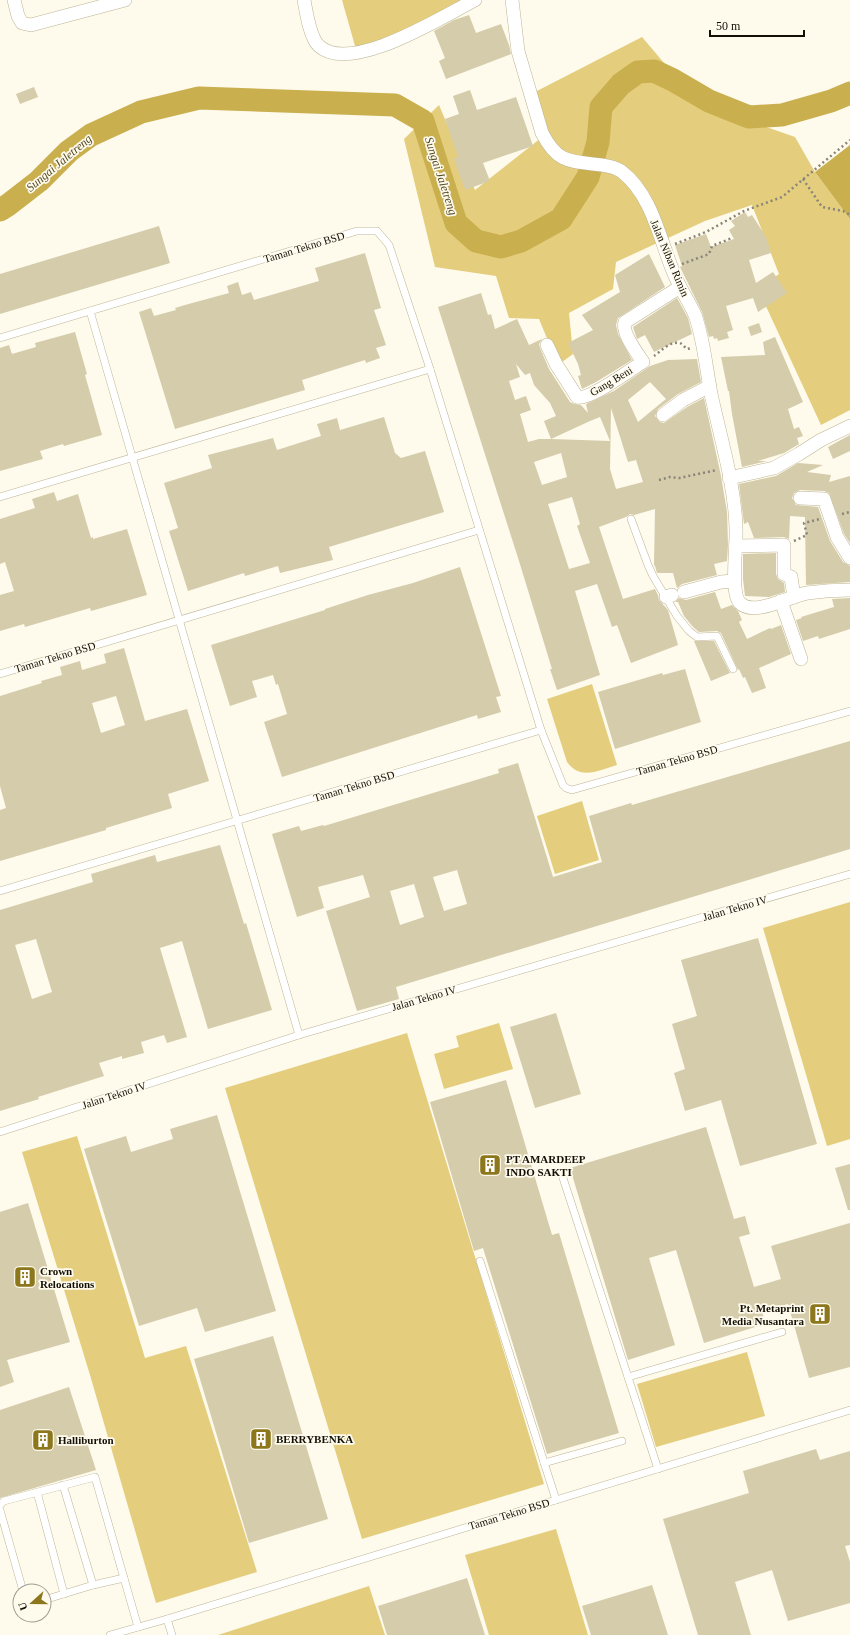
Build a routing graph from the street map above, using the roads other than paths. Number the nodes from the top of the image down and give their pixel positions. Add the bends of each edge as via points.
1 (14, 0) edge
2 (125, 0) edge
3 (304, 0) edge
4 (476, 0) edge
5 (512, 0) edge
6 (680, 287) junction
7 (90, 311) junction
8 (0, 338) edge
9 (547, 345) dead end
10 (430, 369) junction
11 (710, 386) junction
12 (662, 415) dead end
13 (850, 426) edge
14 (133, 458) junction
15 (728, 473) junction
16 (0, 497) edge
17 (800, 498) dead end
18 (631, 519) dead end
19 (479, 530) junction
20 (736, 546) junction
21 (850, 558) edge
22 (734, 581) junction
23 (850, 590) edge
24 (674, 595) junction
25 (794, 597) junction
26 (781, 601) junction
27 (179, 620) junction
28 (801, 658) dead end
29 (733, 669) dead end
30 (0, 674) edge
31 (850, 711) edge
32 (541, 730) junction
33 (237, 821) junction
34 (850, 874) edge
35 (0, 892) edge
36 (299, 1035) junction
37 (0, 1132) edge
38 (563, 1178) dead end
39 (480, 1261) dead end
40 (782, 1332) dead end
41 (628, 1377) junction
42 (850, 1410) edge
43 (622, 1441) dead end
44 (544, 1463) junction
45 (658, 1469) junction
46 (63, 1485) junction
47 (37, 1492) junction
48 (556, 1500) junction
49 (0, 1505) edge
50 (0, 1510) edge
51 (124, 1578) junction
52 (21, 1583) edge
53 (94, 1585) junction
54 (64, 1594) junction
55 (52, 1598) edge
56 (167, 1619) junction
57 (138, 1627) junction
58 (110, 1635) edge
59 (172, 1635) edge

1 - 2 street via 22,23 30,24
3 - 4 street via 309,26 318,45 333,54 358,53 387,45
5 - 6 street, Jalan Niban Rimin via 518,51 547,144 559,157 611,166 628,177 649,208
6 - 9 street, Gang Beni via 624,324 643,362 595,392 578,398
6 - 11 street, Jalan Niban Rimin via 695,317
7 - 8 lane, Taman Tekno BSD
7 - 10 lane, Taman Tekno BSD via 357,231 377,231 389,245
7 - 14 lane
10 - 14 lane
10 - 19 lane, Taman Tekno BSD
11 - 12 street
11 - 15 street, Jalan Niban Rimin
13 - 15 street via 774,468
14 - 16 lane
14 - 27 lane
15 - 20 street, Jalan Niban Rimin via 734,502
17 - 21 street via 824,499 837,537
18 - 24 lane via 648,565
19 - 27 lane, Taman Tekno BSD
19 - 32 lane, Taman Tekno BSD
20 - 22 street, Jalan Niban Rimin
20 - 25 street via 784,545 784,574 791,577
22 - 24 street
22 - 26 street, Jalan Niban Rimin via 738,602 743,606 756,608
23 - 25 street, Jalan Niban Rimin via 807,593
24 - 29 lane via 677,616 695,636 717,636
25 - 26 street, Jalan Niban Rimin
26 - 28 street
27 - 30 lane, Taman Tekno BSD
27 - 33 lane
31 - 32 lane, Taman Tekno BSD via 572,790 563,784
32 - 33 lane, Taman Tekno BSD
33 - 35 lane, Taman Tekno BSD
33 - 36 lane
34 - 36 lane, Jalan Tekno IV
36 - 37 lane, Jalan Tekno IV
38 - 41 lane
39 - 44 lane
40 - 41 lane
41 - 45 lane
42 - 45 lane, Taman Tekno BSD
43 - 44 lane
44 - 48 lane
45 - 48 lane, Taman Tekno BSD
46 - 47 lane
46 - 51 lane via 95,1477
46 - 53 lane
47 - 49 lane via 4,1501
47 - 54 lane
48 - 56 lane, Taman Tekno BSD
50 - 52 lane
51 - 53 lane
51 - 57 lane
53 - 54 lane
54 - 55 lane
56 - 57 lane, Taman Tekno BSD
56 - 59 lane
57 - 58 lane, Taman Tekno BSD

